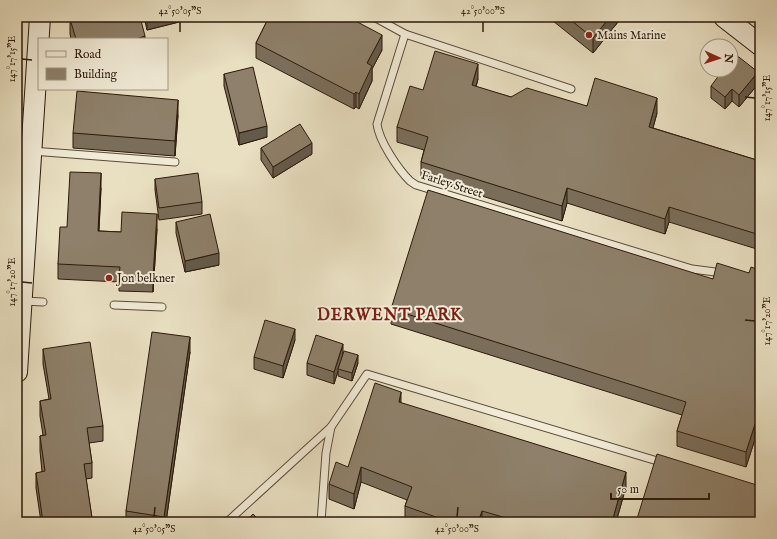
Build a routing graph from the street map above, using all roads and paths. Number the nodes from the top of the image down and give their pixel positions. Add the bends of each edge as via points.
1 (40, 17) edge
2 (374, 17) edge
3 (724, 17) edge
4 (405, 34) junction
5 (39, 38) edge
6 (760, 45) edge
7 (38, 50) edge
8 (571, 89) dead end
9 (32, 151) junction
10 (176, 162) dead end
11 (730, 273) edge
12 (21, 301) junction
13 (43, 302) dead end
14 (114, 306) dead end
15 (162, 307) dead end
16 (17, 372) edge
17 (331, 427) junction
18 (671, 465) edge
19 (227, 522) edge
20 (321, 522) edge

1 - 5 street
2 - 4 lane
3 - 6 street
4 - 8 lane
4 - 11 lane, Farley Street via 377,124 382,140 410,182 692,269
7 - 9 street
9 - 10 lane
9 - 12 street
12 - 13 lane
12 - 16 street
14 - 15 lane
17 - 18 lane via 367,374
17 - 19 lane
17 - 20 lane via 326,453

